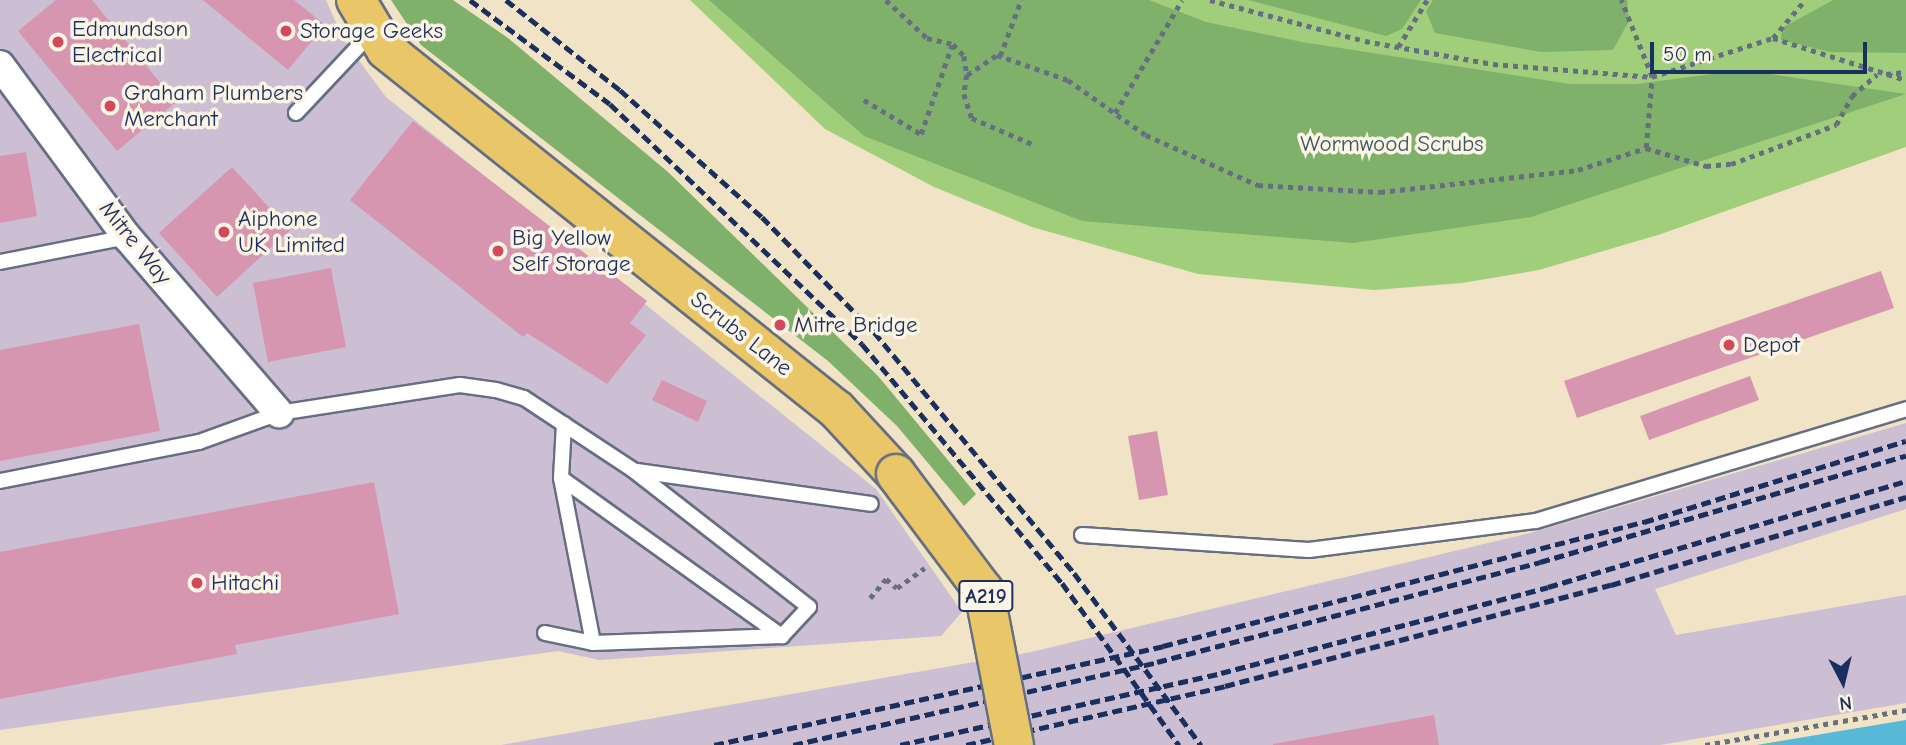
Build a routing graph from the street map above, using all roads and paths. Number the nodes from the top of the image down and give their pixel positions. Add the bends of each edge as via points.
1 (886, 0) edge
2 (1021, 0) edge
3 (1182, 0) edge
4 (1210, 0) edge
5 (1427, 0) edge
6 (1621, 0) edge
7 (1805, 0) edge
8 (365, 15) edge
9 (1773, 38) junction
10 (953, 44) junction
11 (1398, 47) junction
12 (1000, 56) junction
13 (0, 65) edge
14 (1906, 72) edge
15 (1879, 74) junction
16 (967, 75) junction
17 (1652, 77) junction
18 (1906, 80) edge
19 (864, 100) dead end
20 (296, 113) dead end
21 (1115, 113) junction
22 (1032, 144) dead end
23 (1646, 148) junction
24 (127, 237) junction
25 (0, 262) edge
26 (1906, 409) edge
27 (279, 413) junction
28 (564, 424) junction
29 (633, 470) junction
30 (561, 478) junction
31 (0, 481) edge
32 (871, 504) dead end
33 (1082, 535) dead end
34 (930, 565) dead end
35 (870, 598) dead end
36 (545, 633) dead end
37 (782, 636) junction
38 (593, 643) junction
39 (1906, 710) edge
40 (1014, 745) edge
41 (1705, 745) edge

1 - 10 path via 927,38
2 - 12 path
3 - 21 path
4 - 11 path
5 - 11 path
6 - 17 path
7 - 9 path
8 - 20 lane
8 - 40 main road, Scrubs Lane / A219, bridge via 460,115 837,410 897,474 984,591
9 - 15 path
9 - 17 path
10 - 16 path via 964,56
10 - 19 path via 921,134
11 - 17 path via 1493,64
12 - 16 path
12 - 21 path via 1068,80
13 - 24 street, Mitre Way
14 - 15 path
15 - 18 path
15 - 23 path via 1852,96 1836,125 1731,164 1706,166
16 - 22 path via 964,94 972,118
17 - 23 path
21 - 23 path via 1146,135 1258,185 1442,189 1526,172 1578,170
24 - 25 lane
24 - 27 street, Mitre Way
26 - 33 lane via 1523,523 1309,550
27 - 28 lane via 460,386 524,398
27 - 31 lane via 199,442
28 - 29 lane
28 - 30 lane
29 - 32 lane
29 - 37 lane via 809,607
30 - 37 lane
30 - 38 lane
34 - 35 path via 897,588 886,579
36 - 38 lane
37 - 38 lane
39 - 41 path

